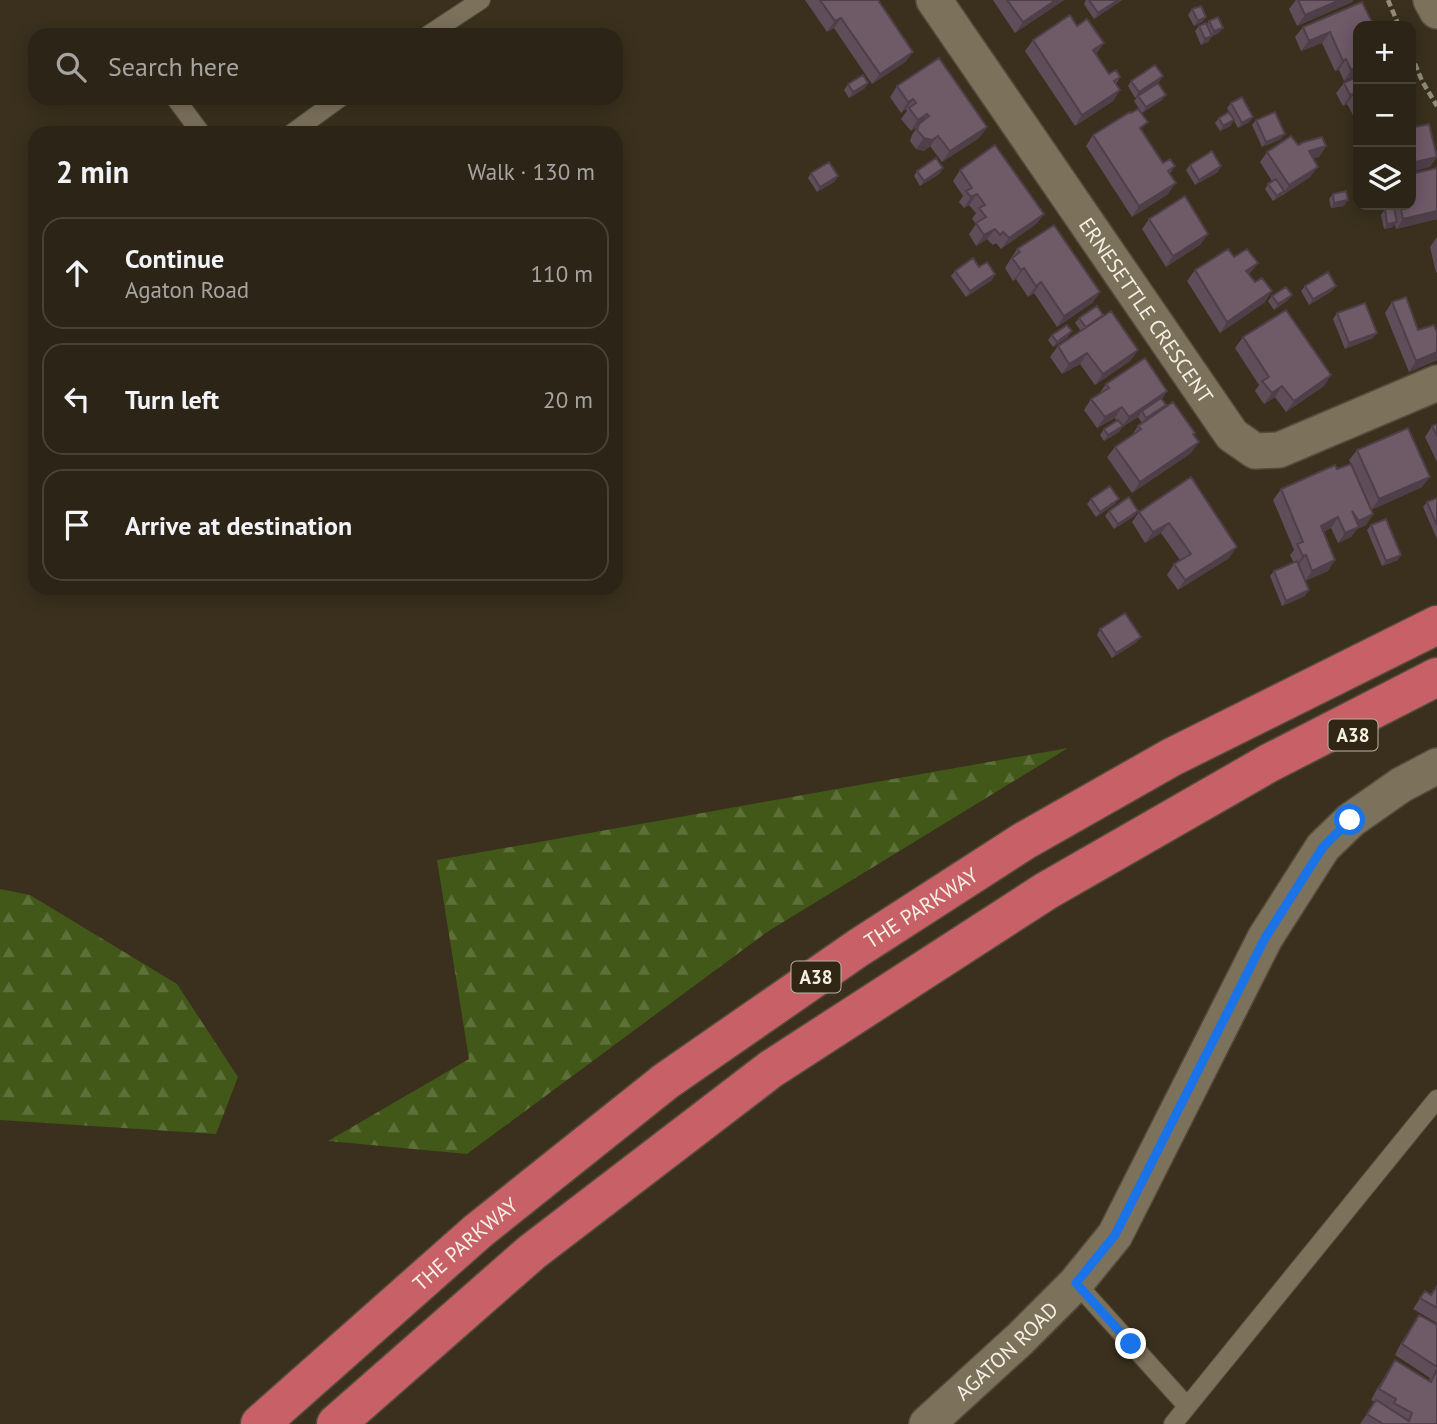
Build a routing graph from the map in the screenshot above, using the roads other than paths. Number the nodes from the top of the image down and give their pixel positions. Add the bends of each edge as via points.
1 (481, 0) edge
2 (934, 0) edge
3 (1431, 0) edge
4 (1437, 11) edge
5 (439, 28) edge
6 (180, 105) edge
7 (330, 105) edge
8 (196, 126) edge
9 (302, 126) edge
10 (1437, 383) edge
11 (1437, 625) edge
12 (1437, 677) edge
13 (1437, 706) edge
14 (1269, 763) junction
15 (1437, 766) edge
16 (1437, 1099) edge
17 (1076, 1283) junction
18 (1186, 1405) junction
19 (260, 1424) edge
20 (336, 1424) edge
21 (927, 1424) edge
22 (1173, 1424) edge

1 - 5 lane
2 - 10 street, ERNESETTLE CRESCENT via 1232,435 1255,451 1279,450
3 - 4 street
6 - 8 lane
7 - 9 lane
11 - 19 highway, THE PARKWAY / A38 via 1172,757 1024,841 858,948 656,1090 478,1231
12 - 14 highway, A38
13 - 14 highway, A38
14 - 20 highway, A38 via 1046,891 771,1069 532,1252
15 - 17 street, AGATON ROAD via 1350,820 1323,847 1265,938 1115,1235
16 - 18 lane
17 - 18 lane
17 - 21 street, AGATON ROAD
18 - 22 lane

